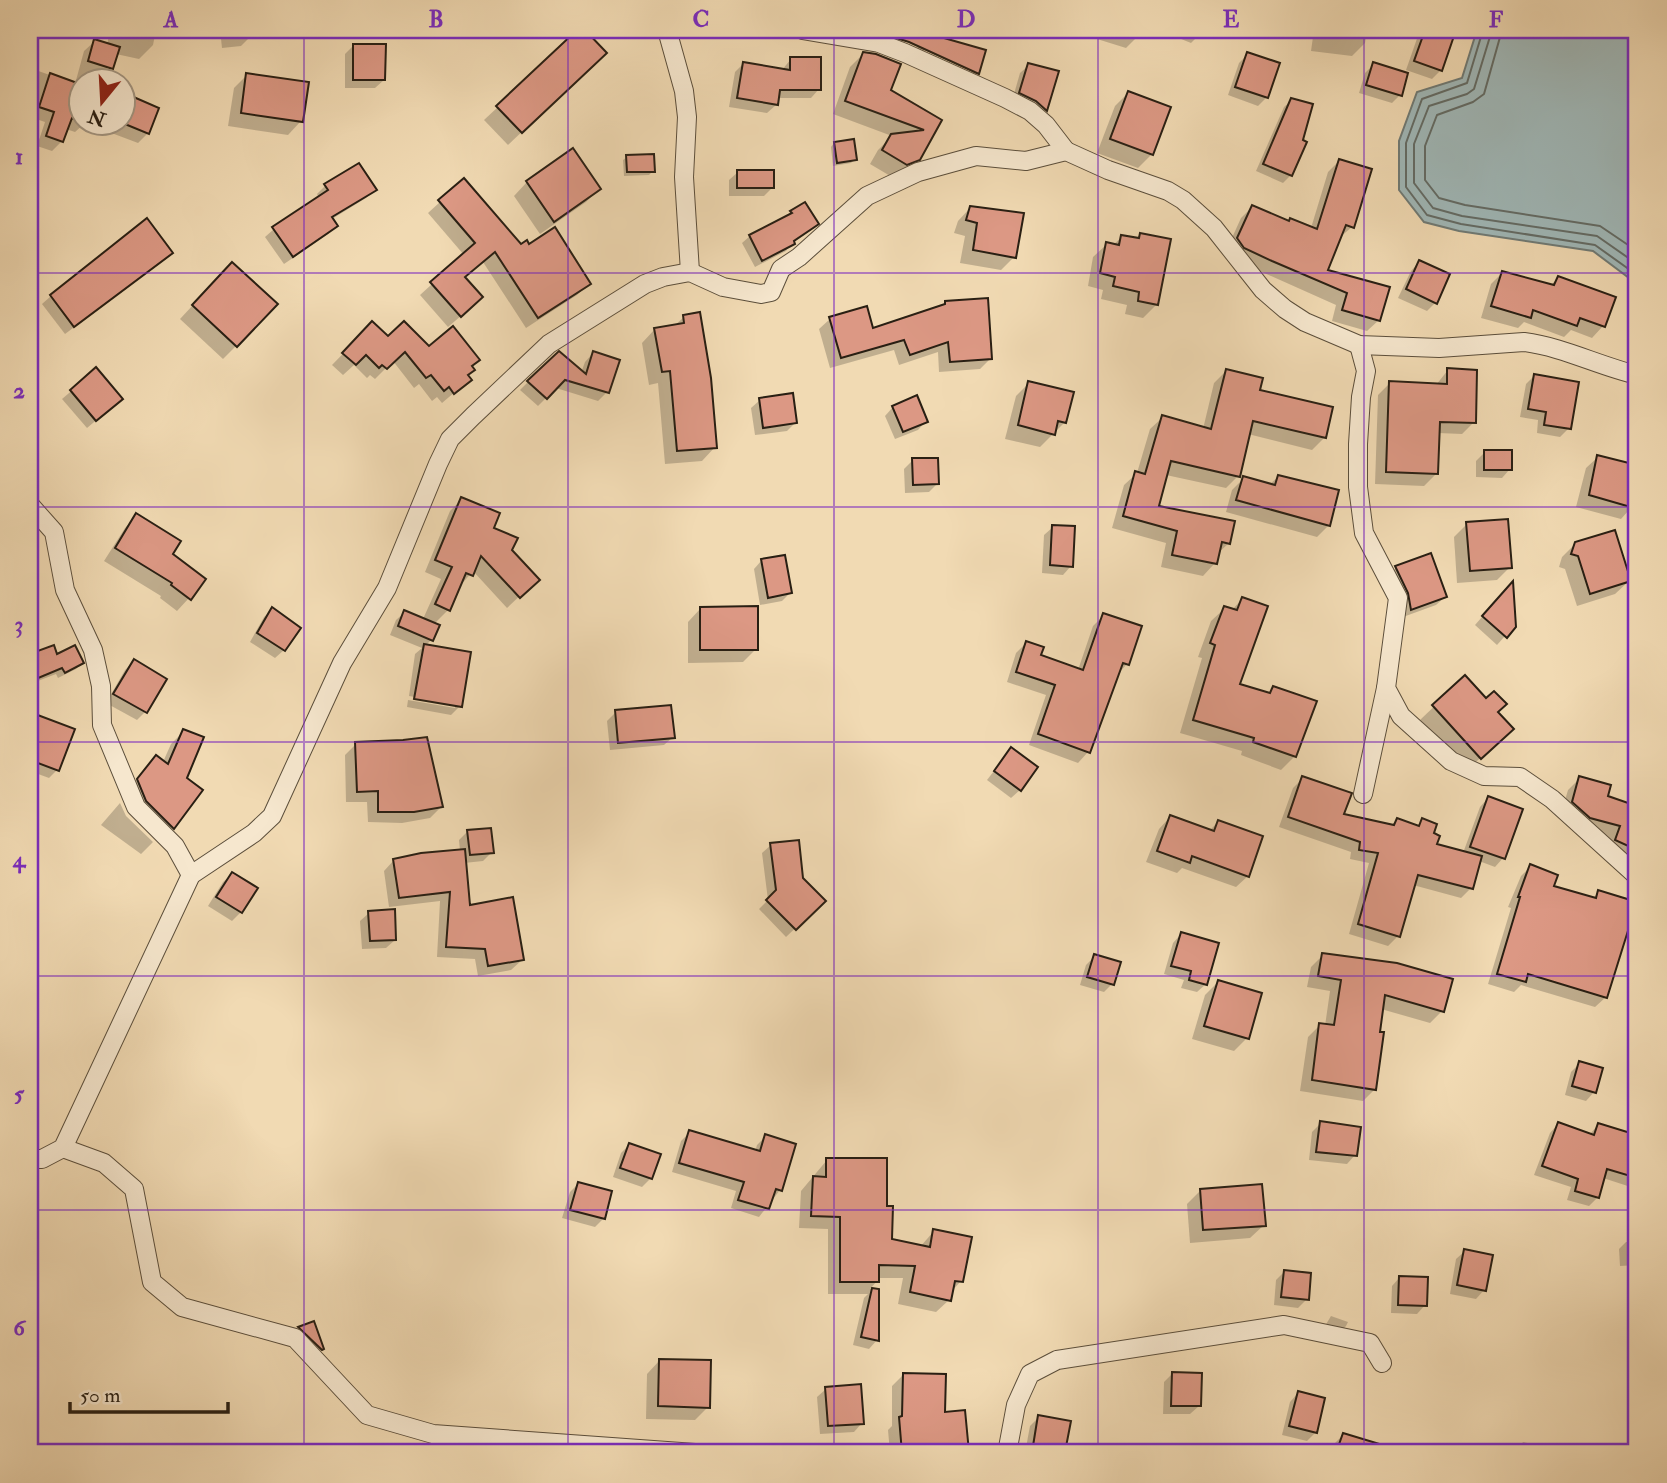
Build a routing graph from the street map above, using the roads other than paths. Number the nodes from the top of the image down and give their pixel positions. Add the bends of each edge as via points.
1 (667, 30) edge
2 (802, 30) edge
3 (1066, 152) junction
4 (690, 272) junction
5 (1359, 345) junction
6 (1637, 374) edge
7 (30, 505) edge
8 (1386, 688) junction
9 (1363, 794) dead end
10 (191, 875) junction
11 (1637, 876) edge
12 (63, 1148) junction
13 (30, 1158) edge
14 (1382, 1363) dead end
15 (695, 1453) edge
16 (1007, 1453) edge

1 - 4 street via 687,117 684,177
2 - 3 street via 888,46 1005,97 1046,125
3 - 4 street via 1026,161 976,156 918,172 867,196 781,269 771,292 723,287
3 - 5 street via 1183,200 1285,309
4 - 10 street via 645,284 549,344 450,439 387,588 342,663 272,816
5 - 6 street via 1439,348 1524,342
5 - 8 street via 1366,371 1358,444 1364,533 1398,598
7 - 10 street via 54,532 65,590 93,650 101,687 102,725 136,807 176,846
8 - 9 street
8 - 11 street via 1401,716 1451,761 1484,776 1520,778 1552,799
10 - 12 street
12 - 13 street via 42,1159
12 - 15 street via 104,1163 134,1189 152,1282 182,1307 295,1338 368,1415 433,1434
14 - 16 street via 1370,1343 1284,1325 1057,1360 1030,1374 1016,1405

